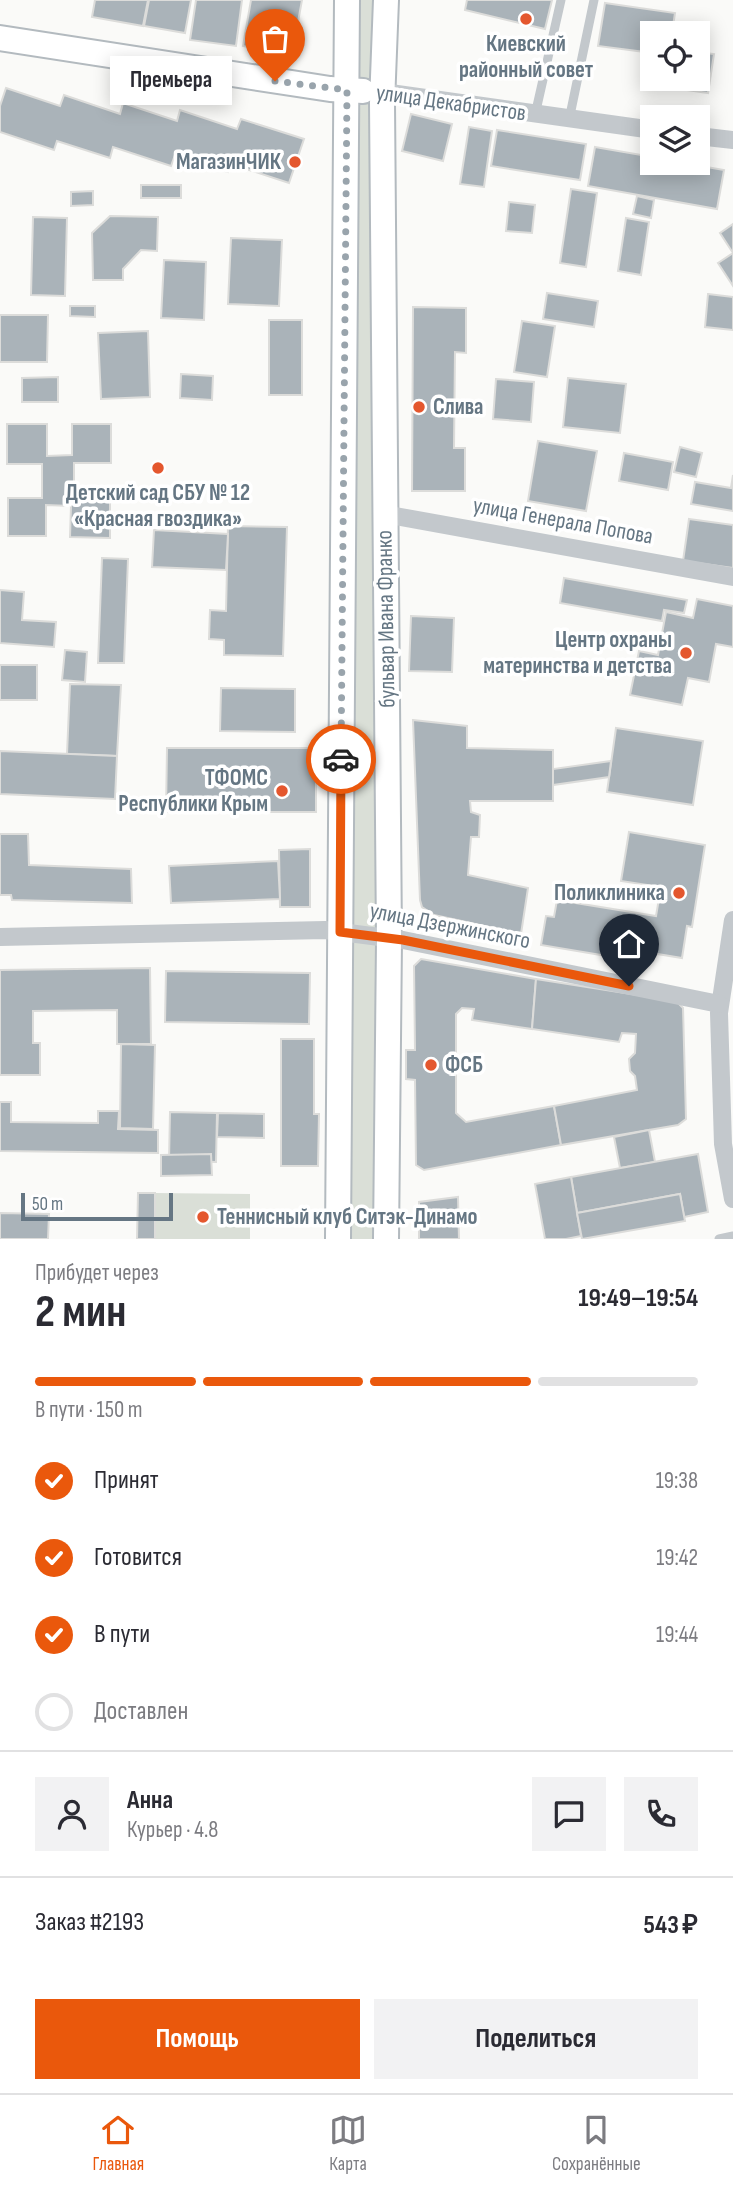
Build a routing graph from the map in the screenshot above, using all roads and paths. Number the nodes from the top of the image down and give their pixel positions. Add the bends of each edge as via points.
1 (347, 0) edge
2 (386, 0) edge
3 (561, 0) edge
4 (594, 0) edge
5 (0, 38) edge
6 (347, 90) junction
7 (383, 92) junction
8 (535, 115) junction
9 (569, 120) junction
10 (640, 128) edge
11 (710, 138) edge
12 (733, 141) edge
13 (384, 513) junction
14 (733, 577) edge
15 (733, 920) edge
16 (340, 932) junction
17 (0, 937) edge
18 (389, 940) junction
19 (719, 1004) junction
20 (733, 1199) edge
21 (733, 1236) edge
22 (338, 1239) edge
23 (386, 1239) edge
24 (719, 1239) edge

1 - 6 street, бульвар Ивана Франко
2 - 7 street, бульвар Ивана Франко
3 - 8 lane
4 - 9 lane
5 - 6 street, улица Декабристов
6 - 7 street, улица Декабристов
6 - 16 street, бульвар Ивана Франко
7 - 8 street, улица Декабристов
7 - 13 street, бульвар Ивана Франко
8 - 9 street, улица Декабристов
9 - 10 street, улица Декабристов
11 - 12 street
13 - 14 street, улица Генерала Попова
13 - 18 street, бульвар Ивана Франко
15 - 19 street
16 - 17 street, улица Дзержинского
16 - 18 street, улица Дзержинского
16 - 22 street, бульвар Ивана Франко
18 - 19 street, улица Дзержинского
18 - 23 street, бульвар Ивана Франко
19 - 20 street via 723,1144
21 - 24 lane

